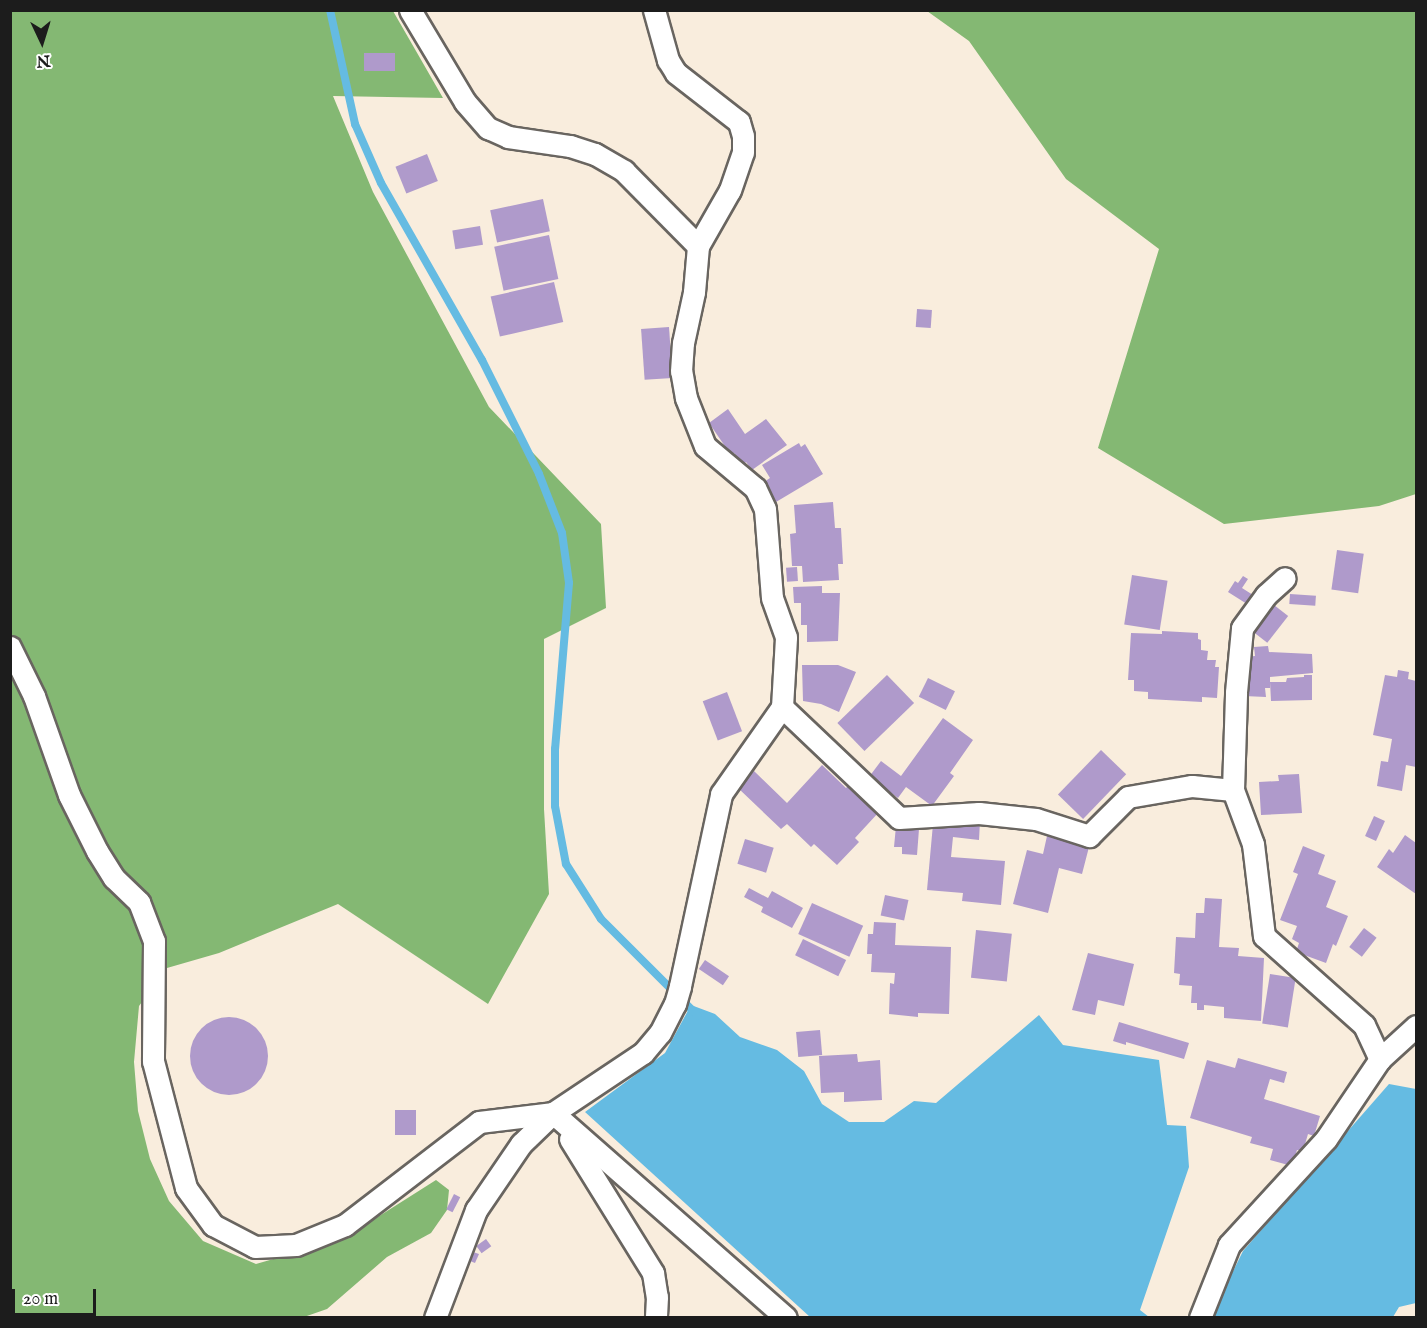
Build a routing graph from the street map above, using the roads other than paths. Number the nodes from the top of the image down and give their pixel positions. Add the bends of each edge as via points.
1 (410, 10) edge
2 (654, 10) edge
3 (698, 246) junction
4 (1285, 578) dead end
5 (10, 647) edge
6 (782, 706) junction
7 (1233, 790) junction
8 (1416, 1026) edge
9 (1380, 1059) junction
10 (553, 1113) junction
11 (435, 1317) edge
12 (656, 1317) edge
13 (786, 1317) edge
14 (1200, 1317) edge

1 - 3 street via 465,102 488,128 508,137 570,146 595,154 624,171
2 - 3 street via 668,60 676,73 739,122 743,136 743,152 730,189
3 - 6 street via 681,371 686,398 705,446 755,488 765,509 772,598 786,637
4 - 7 street via 1266,595 1242,628
5 - 10 street via 34,696 78,814 114,878 139,902 154,941 153,1061 186,1188 213,1225 255,1247 296,1245 345,1225 479,1122
6 - 7 street via 898,818 979,813 1036,819 1089,836 1128,797 1192,786
6 - 10 street via 721,794 677,995 660,1033 643,1053
7 - 9 street via 1253,844 1264,936 1364,1025
8 - 9 street
9 - 14 street via 1326,1139 1229,1245
10 - 11 street via 521,1144 476,1210
10 - 12 street via 653,1273
10 - 13 street

